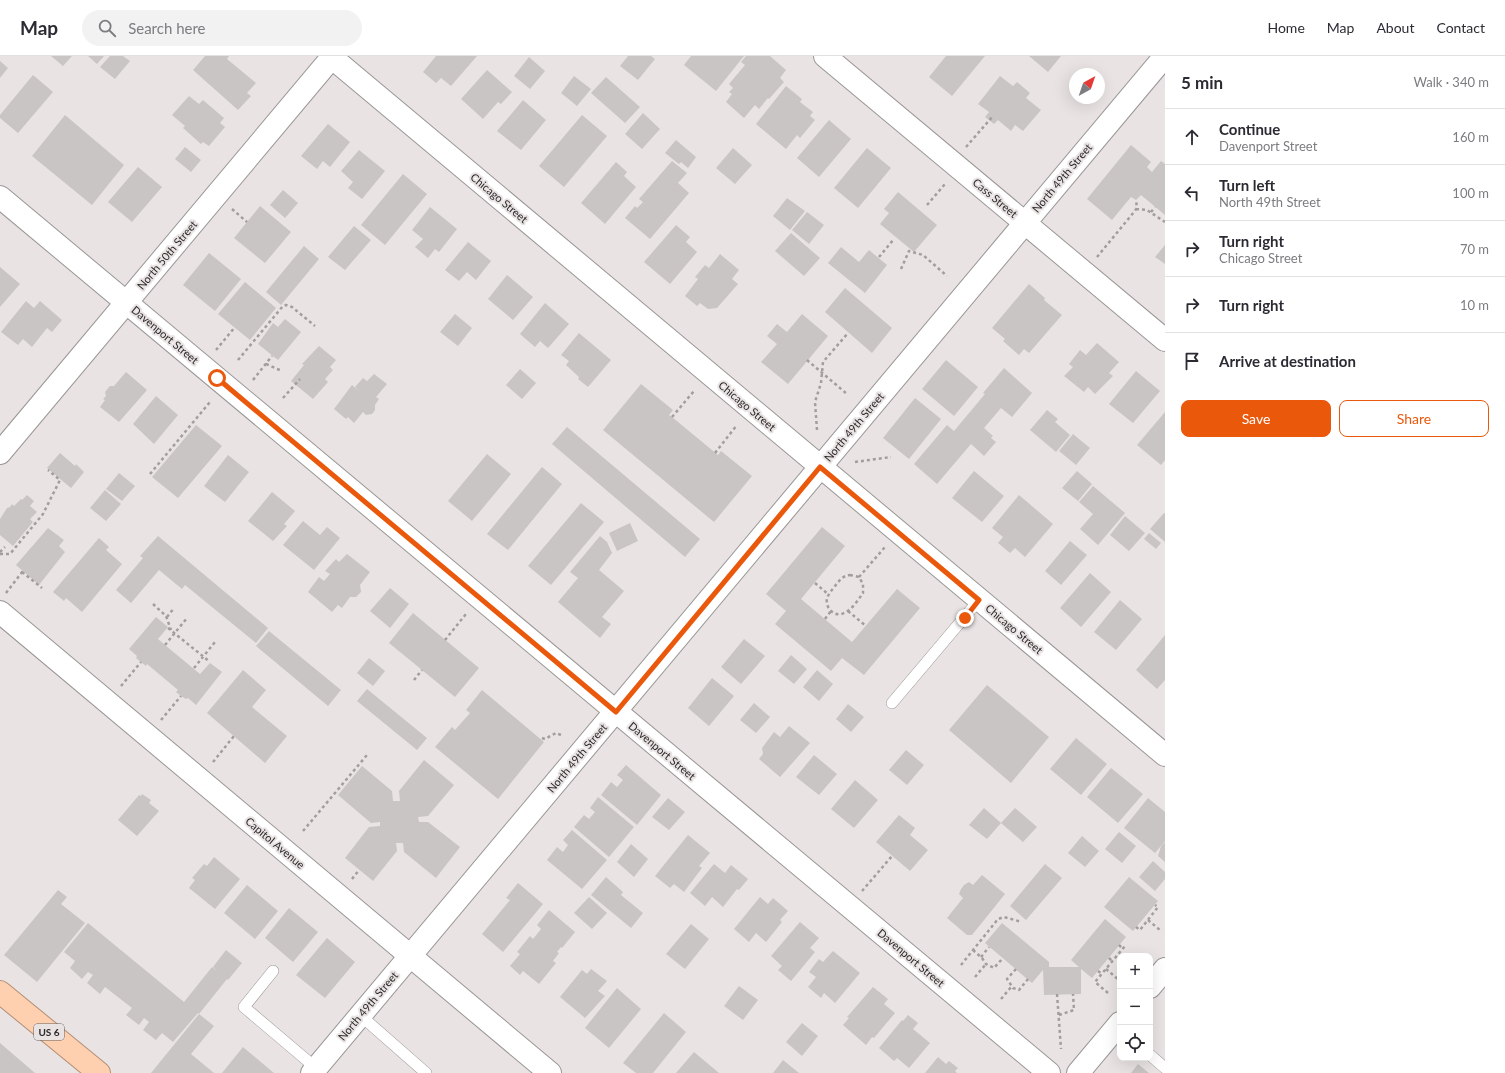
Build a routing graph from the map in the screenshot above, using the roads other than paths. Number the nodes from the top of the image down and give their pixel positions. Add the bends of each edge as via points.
1 (825, 56) edge
2 (1165, 56) edge
3 (331, 57) edge
4 (0, 197) edge
5 (1025, 223) junction
6 (126, 303) junction
7 (1165, 340) edge
8 (0, 453) edge
9 (820, 467) junction
10 (979, 600) junction
11 (1, 604) edge
12 (892, 704) dead end
13 (616, 712) junction
14 (1165, 755) edge
15 (410, 956) junction
16 (1165, 969) edge
17 (273, 971) dead end
18 (1153, 983) edge
19 (0, 992) edge
20 (360, 1015) junction
21 (1117, 1029) edge
22 (1153, 1058) edge
23 (1165, 1068) edge
24 (314, 1070) edge
25 (99, 1073) edge
26 (426, 1073) edge
27 (550, 1073) edge
28 (1049, 1073) edge
29 (1078, 1073) edge

1 - 5 street, Cass Street
2 - 5 street, North 49th Street
3 - 6 street, North 50th Street
3 - 9 street, Chicago Street
4 - 6 street, Davenport Street
5 - 7 street, Cass Street
5 - 9 street, North 49th Street
6 - 8 street, North 50th Street
6 - 13 street, Davenport Street
9 - 10 street, Chicago Street
9 - 13 street, North 49th Street
10 - 12 lane
10 - 14 street, Chicago Street
11 - 15 street, Capitol Avenue
13 - 15 street, North 49th Street
13 - 28 street, Davenport Street
15 - 20 street, North 49th Street
15 - 27 street, Capitol Avenue
16 - 18 street
17 - 24 lane via 244,1008
19 - 25 highway, US 6
20 - 24 street, North 49th Street
20 - 26 lane
21 - 29 street
22 - 23 lane

